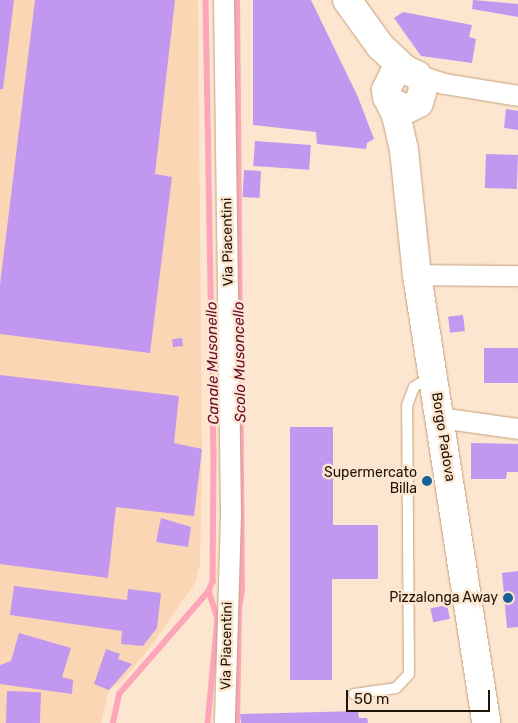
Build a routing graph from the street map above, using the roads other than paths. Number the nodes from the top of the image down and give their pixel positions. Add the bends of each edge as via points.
1 (224, 0) edge
2 (350, 5) edge
3 (406, 90) junction
4 (518, 96) edge
5 (417, 275) junction
6 (518, 276) edge
7 (434, 376) junction
8 (440, 418) junction
9 (518, 429) edge
10 (354, 694) dead end
11 (225, 723) edge
12 (486, 723) edge

1 - 11 street, Via Piacentini via 231,516
2 - 3 main road, Borgo Padova
3 - 4 street via 458,86
3 - 5 main road, Borgo Padova via 404,150
5 - 6 street
5 - 7 main road, Borgo Padova
7 - 8 main road, Borgo Padova
7 - 10 lane via 414,387 407,406 410,674 396,688
8 - 9 street
8 - 12 main road, Borgo Padova

